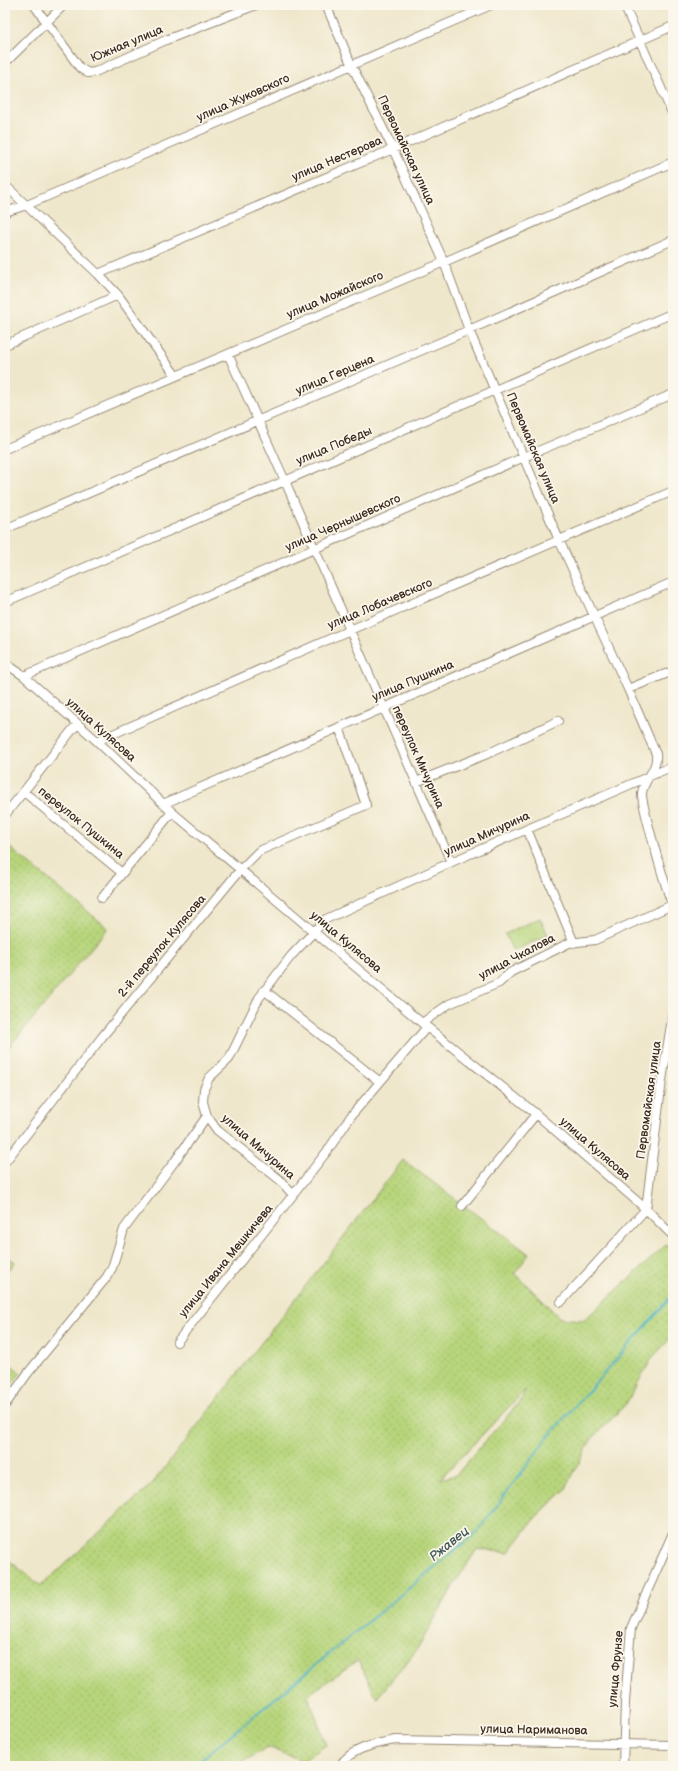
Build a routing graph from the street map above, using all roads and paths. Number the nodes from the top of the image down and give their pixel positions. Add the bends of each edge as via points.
1 (34, 5) edge
2 (64, 5) edge
3 (256, 5) edge
4 (326, 5) edge
5 (491, 5) edge
6 (624, 5) edge
7 (46, 22) junction
8 (673, 26) edge
9 (639, 40) junction
10 (5, 63) edge
11 (351, 64) junction
12 (673, 115) edge
13 (393, 148) junction
14 (673, 162) edge
15 (5, 185) edge
16 (27, 205) junction
17 (5, 212) edge
18 (673, 240) edge
19 (444, 262) junction
20 (98, 274) junction
21 (118, 295) junction
22 (673, 313) edge
23 (469, 330) junction
24 (5, 345) edge
25 (228, 354) junction
26 (176, 376) junction
27 (495, 390) junction
28 (673, 394) edge
29 (257, 421) junction
30 (5, 449) edge
31 (524, 457) junction
32 (285, 481) junction
33 (673, 491) edge
34 (5, 529) edge
35 (559, 540) junction
36 (315, 549) junction
37 (673, 582) edge
38 (5, 602) edge
39 (594, 617) junction
40 (350, 630) junction
41 (5, 663) edge
42 (673, 671) edge
43 (24, 676) junction
44 (628, 689) junction
45 (384, 707) junction
46 (558, 721) dead end
47 (78, 724) junction
48 (339, 727) junction
49 (97, 741) junction
50 (673, 766) edge
51 (648, 776) junction
52 (416, 782) junction
53 (24, 792) junction
54 (163, 804) junction
55 (172, 812) junction
56 (5, 815) edge
57 (527, 829) junction
58 (451, 862) junction
59 (240, 870) junction
60 (122, 873) junction
61 (102, 898) dead end
62 (673, 905) edge
63 (314, 930) junction
64 (574, 943) junction
65 (264, 990) junction
66 (673, 1013) edge
67 (425, 1025) junction
68 (380, 1082) junction
69 (536, 1114) junction
70 (207, 1116) junction
71 (5, 1162) edge
72 (293, 1195) junction
73 (462, 1206) dead end
74 (646, 1209) junction
75 (673, 1236) edge
76 (561, 1302) dead end
77 (177, 1342) dead end
78 (5, 1405) edge
79 (673, 1533) edge
80 (623, 1744) junction
81 (673, 1745) edge
82 (340, 1766) edge
83 (623, 1766) edge

1 - 7 street, Южная улица
2 - 7 street
3 - 7 street, Южная улица via 166,40 95,72 80,68
4 - 11 street, Первомайская улица
5 - 11 street, улица Жуковского
6 - 9 street
7 - 10 street
8 - 9 street, улица Нестерова
9 - 12 street
9 - 13 street, улица Нестерова
11 - 13 street, Первомайская улица
11 - 16 street, улица Жуковского
13 - 19 street, Первомайская улица
13 - 20 street, улица Нестерова
14 - 19 street, улица Можайского
15 - 16 street
16 - 17 street, улица Жуковского
16 - 20 street
18 - 23 street, улица Герцена
19 - 23 street, Первомайская улица
19 - 25 street, улица Можайского
20 - 21 street
21 - 24 street
21 - 26 street
22 - 27 street, улица Победы
23 - 27 street, Первомайская улица
23 - 29 street, улица Герцена
25 - 26 street, улица Можайского
25 - 29 street, переулок Мичурина
26 - 30 street, улица Можайского
27 - 31 street, Первомайская улица
27 - 32 street, улица Победы
28 - 31 street, улица Чернышевского
29 - 32 street, переулок Мичурина
29 - 34 street, улица Герцена
31 - 35 street, Первомайская улица
31 - 36 street, улица Чернышевского
32 - 36 street, переулок Мичурина
32 - 38 street, улица Победы
33 - 35 street, улица Лобачевского
35 - 39 street, Первомайская улица
35 - 40 street, улица Лобачевского
36 - 40 street, переулок Мичурина
36 - 43 street, улица Чернышевского
37 - 39 street, улица Пушкина
39 - 44 street, Первомайская улица
39 - 45 street, улица Пушкина
40 - 45 street, переулок Мичурина
40 - 49 street, улица Лобачевского
41 - 43 street, улица Кулясова
42 - 44 street
43 - 47 street, улица Кулясова
44 - 51 street, Первомайская улица via 656,754 655,765
45 - 48 street, улица Пушкина
45 - 52 street, переулок Мичурина
46 - 52 street via 487,754
47 - 49 street, улица Кулясова
47 - 53 street
48 - 54 street, улица Пушкина
48 - 59 street, 2-й переулок Кулясова via 366,805 259,851
49 - 54 street, улица Кулясова
50 - 51 street, улица Мичурина
51 - 57 street, улица Мичурина
51 - 62 street, Первомайская улица via 642,795
52 - 58 street, переулок Мичурина
53 - 56 street
53 - 60 street, переулок Пушкина
54 - 55 street, улица Кулясова
55 - 59 street, улица Кулясова
55 - 60 street
57 - 58 street, улица Мичурина
57 - 64 street
58 - 63 street, улица Мичурина via 326,919
59 - 63 street, улица Кулясова
59 - 71 street, 2-й переулок Кулясова via 102,1037
60 - 61 street
62 - 64 street, улица Чкалова via 595,940
63 - 65 street, улица Мичурина
63 - 67 street, улица Кулясова
64 - 67 street, улица Чкалова via 569,943 511,972 499,983 449,1004
65 - 68 street
65 - 70 street, улица Мичурина via 249,1015 229,1059 209,1078 204,1089 203,1102
66 - 74 street, Первомайская улица
67 - 68 street, улица Чкалова
67 - 69 street, улица Кулясова
68 - 72 street, улица Чкалова via 350,1116 328,1150
69 - 73 street
69 - 74 street, улица Кулясова
70 - 72 street, улица Мичурина via 217,1130 262,1164
70 - 78 street via 124,1228 112,1268 106,1278
72 - 77 street, улица Ивана Мешкичева
74 - 75 street, улица Кулясова
74 - 76 street
79 - 80 street, улица Фрунзе via 631,1628
80 - 81 street, улица Нариманова
80 - 82 street, улица Нариманова via 394,1740 357,1752 344,1759
80 - 83 street, улица Фрунзе

